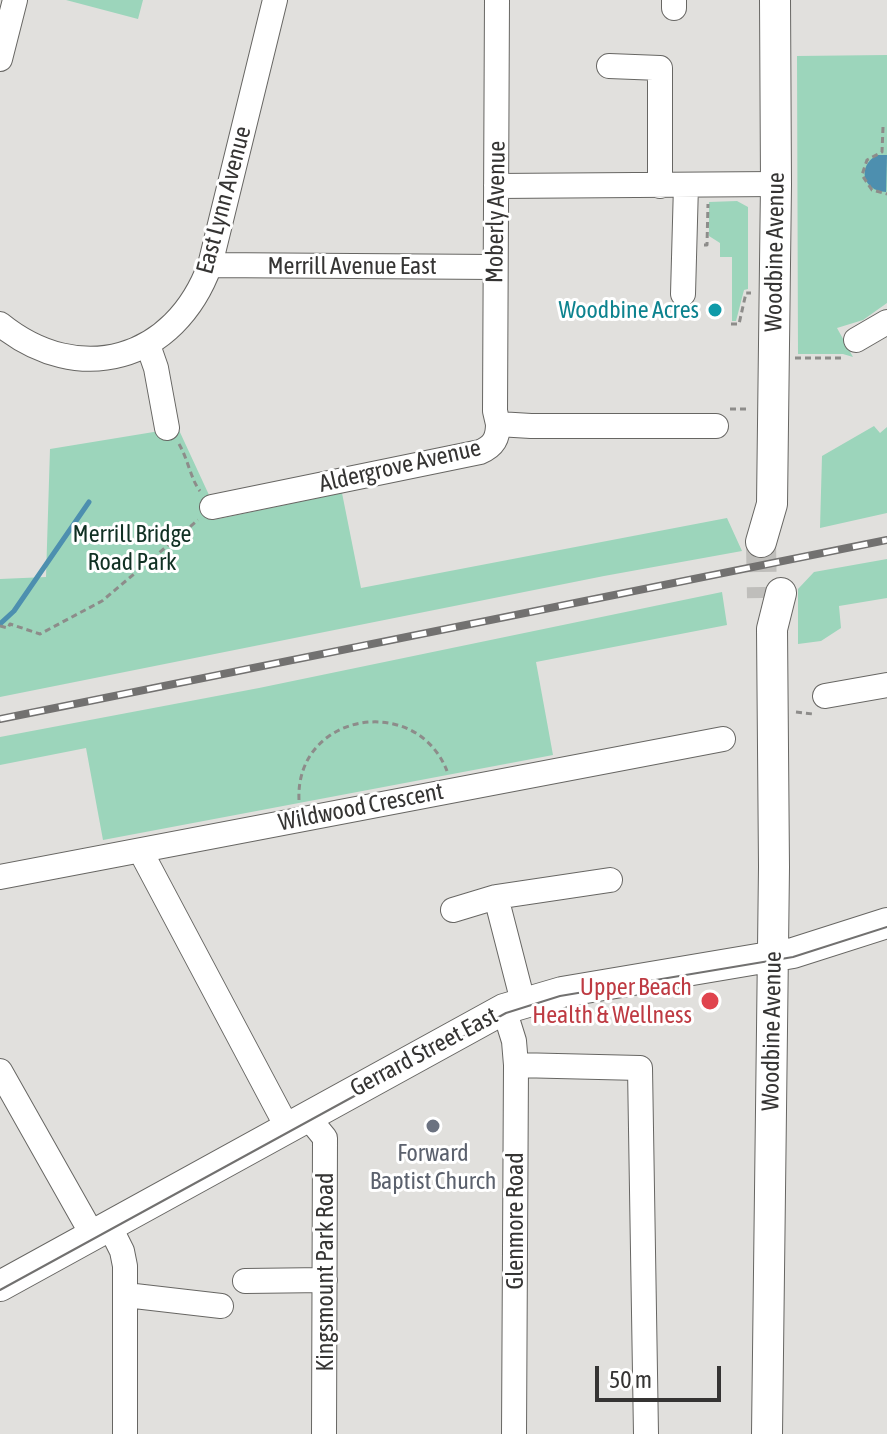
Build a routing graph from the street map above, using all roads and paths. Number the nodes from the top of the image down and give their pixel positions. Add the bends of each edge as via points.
1 (15, 0) edge
2 (275, 0) edge
3 (497, 0) edge
4 (775, 0) edge
5 (2, 46) edge
6 (609, 66) dead end
7 (883, 127) dead end
8 (885, 153) edge
9 (776, 184) junction
10 (686, 185) junction
11 (496, 186) junction
12 (660, 186) junction
13 (887, 194) edge
14 (210, 265) junction
15 (495, 267) junction
16 (751, 293) dead end
17 (683, 294) dead end
18 (887, 322) edge
19 (751, 323) dead end
20 (0, 324) edge
21 (731, 324) dead end
22 (739, 324) junction
23 (148, 345) junction
24 (850, 349) joint
25 (795, 358) dead end
26 (750, 409) dead end
27 (720, 418) joint
28 (498, 424) junction
29 (167, 428) joint
30 (212, 507) junction
31 (771, 540) tunnel mouth
32 (772, 596) tunnel mouth
33 (1, 627) edge
34 (887, 685) edge
35 (821, 705) joint
36 (793, 712) dead end
37 (723, 739) dead end
38 (452, 790) junction
39 (301, 819) junction
40 (141, 852) junction
41 (0, 877) edge
42 (610, 880) dead end
43 (496, 897) junction
44 (453, 910) dead end
45 (887, 923) edge
46 (773, 957) junction
47 (513, 1005) junction
48 (516, 1065) junction
49 (0, 1071) edge
50 (297, 1122) junction
51 (101, 1230) junction
52 (325, 1280) junction
53 (245, 1281) dead end
54 (0, 1286) edge
55 (126, 1295) junction
56 (221, 1306) dead end
57 (125, 1434) edge
58 (324, 1434) edge
59 (514, 1434) edge
60 (646, 1434) edge
61 (767, 1434) edge

1 - 5 street
2 - 14 street, East Lynn Avenue
3 - 11 street, Moberly Avenue
4 - 9 main road, Woodbine Avenue
6 - 12 street via 660,68
7 - 8 path
8 - 13 path via 867,160 862,175 872,190
9 - 10 street
9 - 31 main road, Woodbine Avenue
10 - 12 street
10 - 17 street
11 - 12 street
11 - 15 street, Moberly Avenue
14 - 15 street, Merrill Avenue East
14 - 23 street, East Lynn Avenue via 191,305
15 - 28 street, Moberly Avenue
16 - 22 path via 746,293
18 - 24 street
19 - 22 path
20 - 23 street via 27,344 70,357 118,355
21 - 22 path
23 - 29 street
24 - 25 path
26 - 27 path
27 - 28 street, Aldergrove Avenue
28 - 30 street, Aldergrove Avenue via 495,442 480,452
29 - 30 path
30 - 33 path via 102,601 40,634 10,624
32 - 46 main road, Woodbine Avenue
34 - 35 street
35 - 36 path
37 - 38 street, Wildwood Crescent
38 - 39 street, Wildwood Crescent
38 - 39 path via 439,755 419,734 393,723 354,724 325,738 307,762 299,789
39 - 40 street, Wildwood Crescent
40 - 41 street, Wildwood Crescent
40 - 50 street, Kingsmount Park Road
42 - 43 street
43 - 44 street
43 - 47 street, Glenmore Road
45 - 46 main road, Gerrard Street East
46 - 47 main road, Gerrard Street East
46 - 61 main road, Woodbine Avenue
47 - 48 street, Glenmore Road
47 - 50 main road, Gerrard Street East
48 - 59 street, Glenmore Road
48 - 60 street via 640,1068
49 - 51 street
50 - 51 main road, Gerrard Street East
50 - 52 street, Kingsmount Park Road via 325,1138
51 - 54 main road, Gerrard Street East
51 - 55 street via 125,1258
52 - 53 street
52 - 58 street, Kingsmount Park Road
55 - 56 street
55 - 57 street

